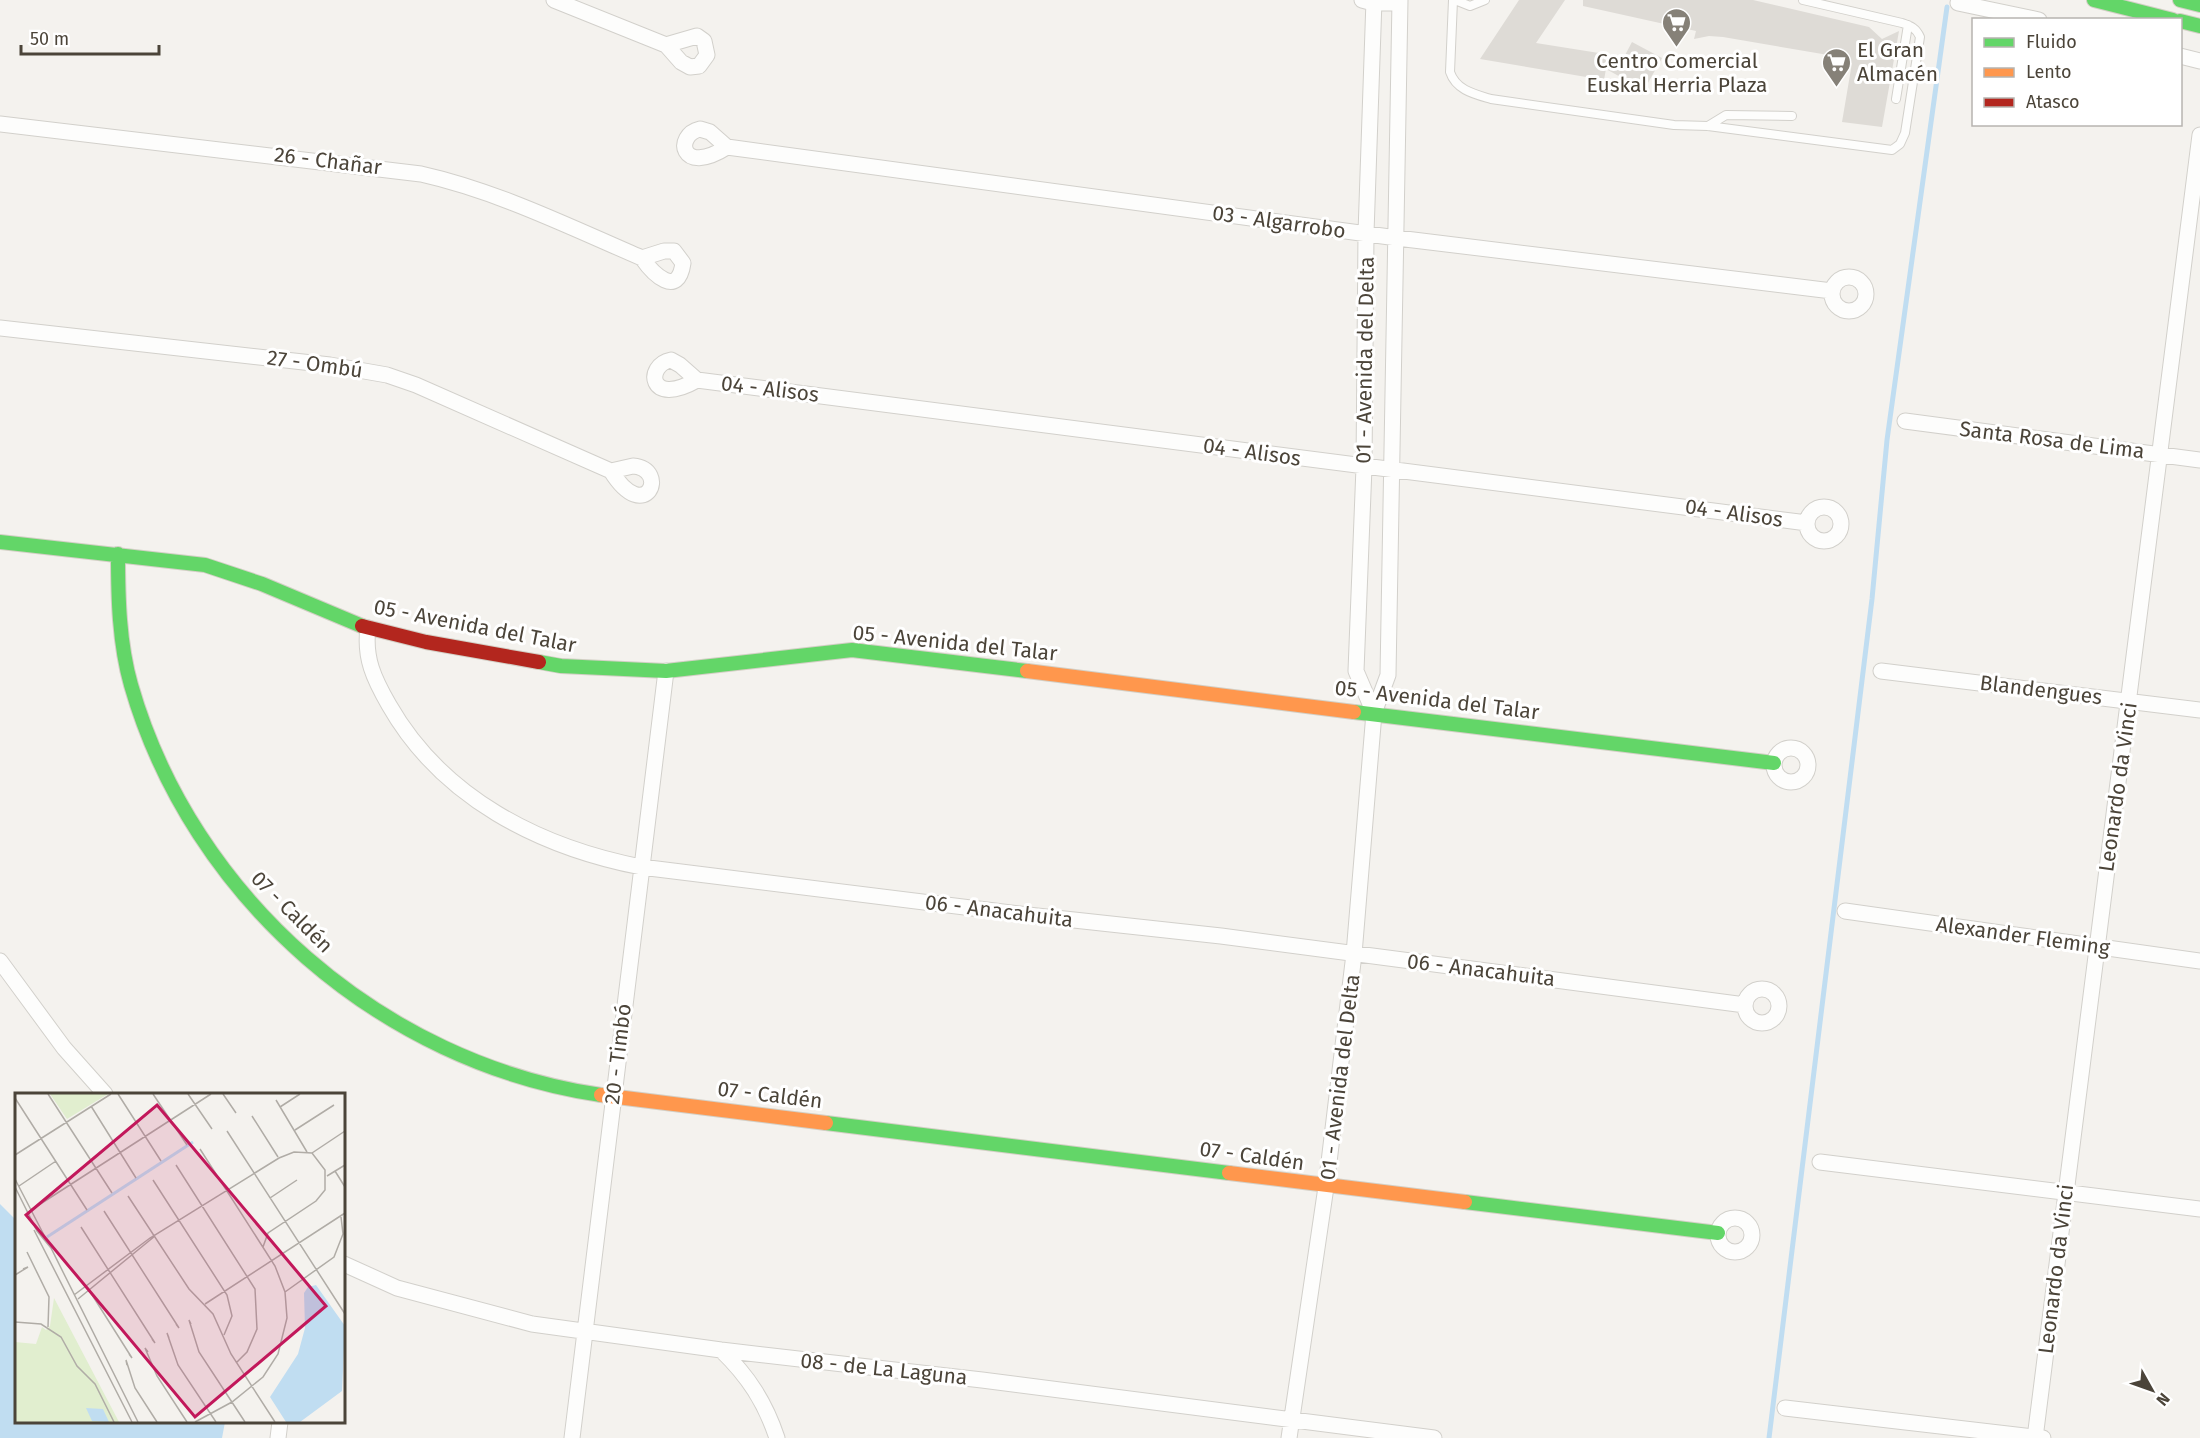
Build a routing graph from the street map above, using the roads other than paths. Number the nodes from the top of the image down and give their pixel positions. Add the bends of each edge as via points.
1 (554, 0) edge
2 (1454, 0) edge
3 (1485, 0) edge
4 (1803, 0) edge
5 (2094, 0) edge
6 (2180, 0) edge
7 (1371, 1) edge
8 (1400, 1) edge
9 (1958, 3) dead end
10 (2200, 5) edge
11 (2029, 18) edge
12 (2165, 18) edge
13 (2182, 21) edge
14 (1908, 25) junction
15 (2200, 26) edge
16 (666, 45) dead end
17 (2182, 56) edge
18 (2200, 61) edge
19 (1896, 99) dead end
20 (1792, 116) dead end
21 (0, 124) edge
22 (1708, 126) junction
23 (2200, 135) edge
24 (727, 147) dead end
25 (1366, 233) junction
26 (1397, 238) junction
27 (642, 258) dead end
28 (1832, 291) dead end
29 (0, 328) edge
30 (697, 380) dead end
31 (1905, 421) dead end
32 (2160, 454) junction
33 (2200, 460) edge
34 (1364, 467) junction
35 (1394, 468) junction
36 (611, 471) dead end
37 (1807, 523) dead end
38 (0, 542) edge
39 (118, 554) junction
40 (368, 628) junction
41 (666, 671) junction
42 (1881, 671) dead end
43 (2130, 701) junction
44 (2200, 710) edge
45 (1374, 713) junction
46 (1774, 764) dead end
47 (641, 867) junction
48 (1845, 911) dead end
49 (2095, 947) junction
50 (1354, 954) junction
51 (0, 961) edge
52 (2200, 961) edge
53 (1745, 1005) dead end
54 (103, 1093) edge
55 (612, 1097) junction
56 (1820, 1162) dead end
57 (1326, 1187) junction
58 (2066, 1191) junction
59 (2200, 1209) edge
60 (1718, 1233) dead end
61 (345, 1264) edge
62 (584, 1331) junction
63 (721, 1350) junction
64 (1785, 1408) dead end
65 (1292, 1418) junction
66 (280, 1423) edge
67 (278, 1438) edge
68 (572, 1438) edge
69 (777, 1438) edge
70 (1289, 1438) edge
71 (1434, 1438) edge
72 (2038, 1438) edge

1 - 16 street
2 - 3 lane via 1470,6
2 - 22 lane via 1450,72 1453,82 1471,94 1662,123
4 - 14 lane
5 - 12 street
6 - 10 street
7 - 8 street
7 - 25 street, 01 - Avenida del Delta
8 - 26 street, 01 - Avenida del Delta
9 - 11 street
13 - 15 street
14 - 19 lane
14 - 22 lane via 1920,37 1905,133 1892,150
17 - 18 street
20 - 22 lane via 1726,115
21 - 27 street, 26 - Chañar via 421,174 474,189
23 - 32 street, Leonardo da Vinci
24 - 25 street, 03 - Algarrobo
25 - 26 street, 03 - Algarrobo
25 - 34 street, 01 - Avenida del Delta
26 - 28 street, 03 - Algarrobo
26 - 35 street, 01 - Avenida del Delta
29 - 36 street, 27 - Ombú via 247,354 387,375
30 - 34 street, 04 - Alisos
31 - 32 street, Santa Rosa de Lima
32 - 33 street, Santa Rosa de Lima
32 - 43 street, Leonardo da Vinci
34 - 35 street, 04 - Alisos
34 - 45 street, 01 - Avenida del Delta via 1356,671
35 - 37 street, 04 - Alisos
35 - 45 street, 01 - Avenida del Delta via 1388,675
38 - 39 street, 05 - Avenida del Talar
39 - 40 street, 05 - Avenida del Talar via 219,568
39 - 55 street, 07 - Caldén via 122,638 131,685 166,780 223,871 259,915 304,959 393,1021 431,1041 530,1082
40 - 41 street, 05 - Avenida del Talar via 561,666
40 - 47 street, 06 - Anacahuita via 365,648 378,686 423,754 444,776 534,835 567,849
41 - 45 street, 05 - Avenida del Talar via 852,650
41 - 47 street, 20 - Timbó
42 - 43 street, Blandengues
43 - 44 street, Blandengues
43 - 49 street, Leonardo da Vinci
45 - 46 street, 05 - Avenida del Talar
45 - 50 street, 01 - Avenida del Delta
47 - 50 street, 06 - Anacahuita
47 - 55 street, 20 - Timbó
48 - 49 street, Alexander Fleming
49 - 52 street, Alexander Fleming
49 - 58 street, Leonardo da Vinci
50 - 53 street, 06 - Anacahuita
50 - 57 street, 01 - Avenida del Delta
51 - 54 street via 58,1040
55 - 57 street, 07 - Caldén
55 - 62 street, 20 - Timbó
56 - 58 street
57 - 60 street, 07 - Caldén
57 - 65 street, 01 - Avenida del Delta
58 - 59 street
58 - 72 street, Leonardo da Vinci
61 - 62 street, 08 - de La Laguna via 397,1288 454,1305 532,1324
62 - 63 street, 08 - de La Laguna
62 - 68 street, 20 - Timbó
63 - 65 street, 08 - de La Laguna
63 - 69 street via 758,1393
64 - 72 street
65 - 70 street, 01 - Avenida del Delta
65 - 71 street, 08 - de La Laguna
66 - 67 street

